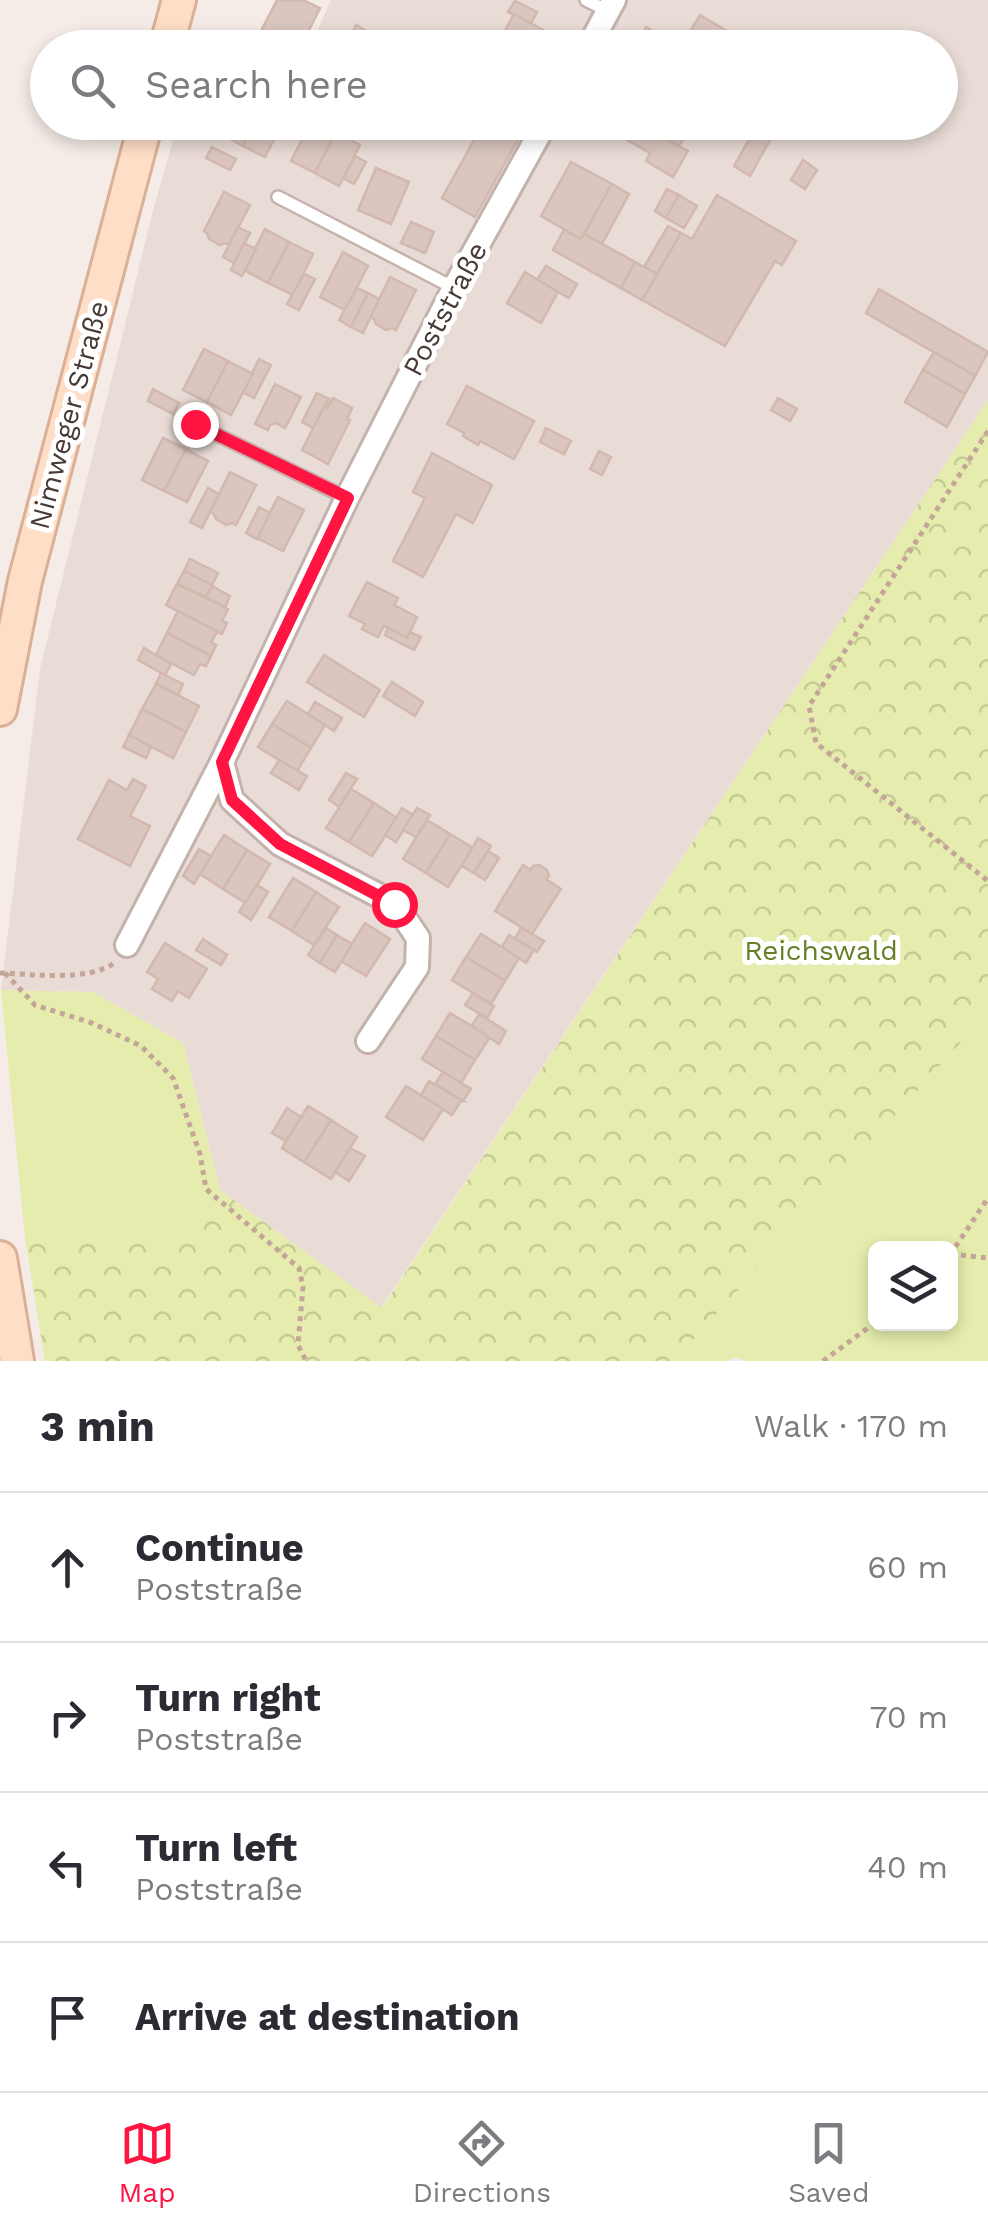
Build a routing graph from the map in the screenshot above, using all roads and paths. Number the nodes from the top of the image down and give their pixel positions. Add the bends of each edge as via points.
1 (179, 0) edge
2 (586, 0) edge
3 (611, 6) edge
4 (171, 30) edge
5 (598, 30) edge
6 (141, 140) edge
7 (536, 140) edge
8 (278, 197) dead end
9 (454, 288) junction
10 (195, 424) dead end
11 (988, 432) edge
12 (348, 498) junction
13 (0, 708) edge
14 (222, 762) junction
15 (988, 880) edge
16 (127, 944) joint
17 (3, 973) edge
18 (368, 1041) dead end
19 (988, 1198) edge
20 (958, 1243) edge
21 (958, 1255) edge
22 (0, 1258) edge
23 (988, 1258) edge
24 (868, 1328) edge
25 (17, 1361) edge
26 (306, 1361) edge
27 (823, 1361) edge

1 - 4 main road
2 - 3 lane
3 - 5 street
6 - 13 main road, Nimweger Straße via 25,581
7 - 9 street, Poststraße
8 - 9 lane
9 - 12 street, Poststraße
10 - 12 lane
11 - 15 path via 809,706 816,743
12 - 14 street, Poststraße
14 - 16 street, Poststraße
14 - 18 street via 232,800 280,844 394,904 418,938 418,966
16 - 17 path via 102,972
17 - 26 path via 36,1005 141,1046 173,1078 206,1189 299,1268 298,1344
19 - 20 path
21 - 23 path
22 - 25 main road
24 - 27 path

